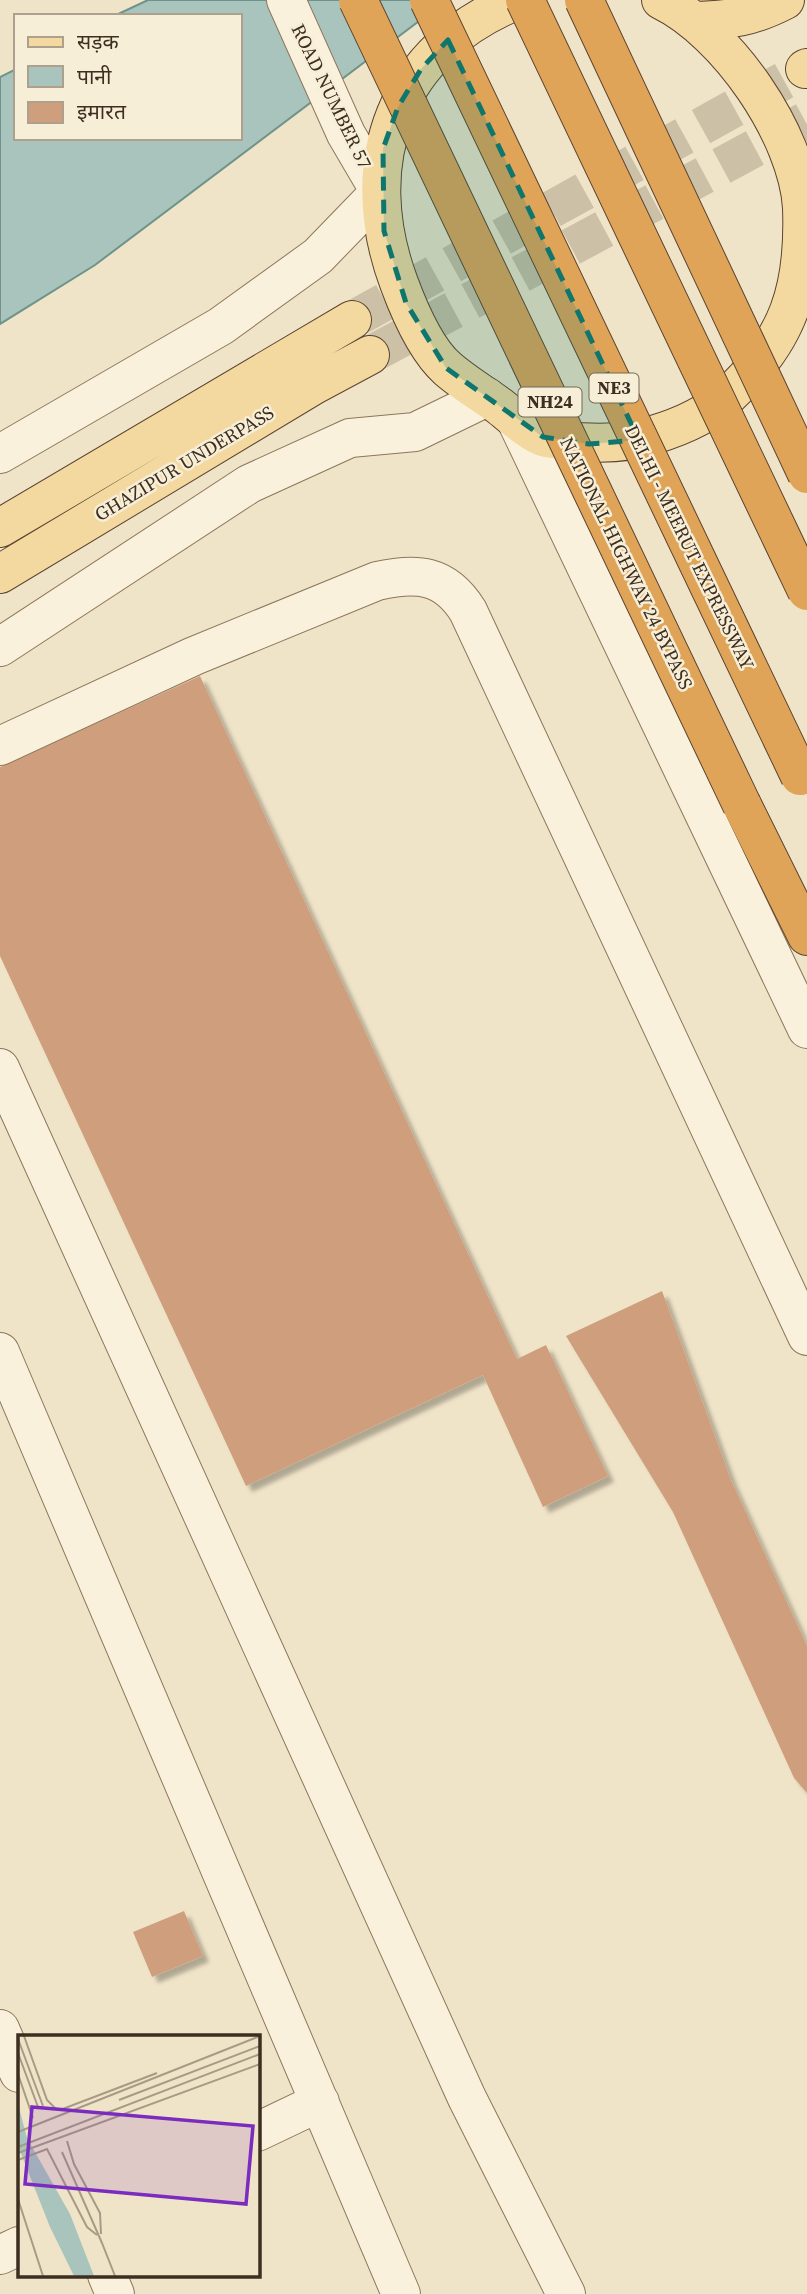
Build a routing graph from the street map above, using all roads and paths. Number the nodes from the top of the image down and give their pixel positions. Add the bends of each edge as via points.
1 (286, 0) edge
2 (358, 0) edge
3 (429, 0) edge
4 (518, 0) edge
5 (525, 0) edge
6 (584, 0) edge
7 (661, 0) edge
8 (785, 0) edge
9 (694, 21) junction
10 (380, 192) junction
11 (805, 245) edge
12 (802, 300) edge
13 (352, 320) tunnel mouth
14 (370, 355) tunnel mouth
15 (500, 407) junction
16 (0, 454) edge
17 (807, 474) edge
18 (0, 528) edge
19 (0, 574) edge
20 (807, 591) edge
21 (0, 646) edge
22 (0, 746) edge
23 (803, 783) edge
24 (807, 936) edge
25 (807, 1029) edge
26 (0, 1068) edge
27 (807, 1336) edge
28 (0, 1352) edge
29 (0, 2029) edge
30 (18, 2071) edge
31 (320, 2102) junction
32 (259, 2131) edge
33 (18, 2246) edge
34 (0, 2255) edge
35 (107, 2276) edge
36 (115, 2294) edge
37 (401, 2294) edge
38 (566, 2294) edge

1 - 10 street, ROAD NUMBER 57 via 346,134
2 - 24 highway, NATIONAL HIGHWAY 24 BYPASS / NH24, bridge
3 - 23 highway, DELHI - MEERUT EXPRESSWAY / NE3, bridge
4 - 10 main road via 452,36 421,69 398,107 383,149
5 - 20 highway, bridge
6 - 17 highway, bridge
7 - 9 main road
8 - 9 main road via 759,13
9 - 11 main road via 737,62 787,145 801,191
10 - 15 main road via 393,268 424,337 446,368
10 - 16 street via 318,256 221,326
11 - 12 main road
12 - 15 main road via 754,372 720,404 680,427 635,441 589,444 543,437
13 - 18 main road, GHAZIPUR UNDERPASS
14 - 19 main road, GHAZIPUR UNDERPASS
15 - 21 street via 415,432 350,438 249,484
15 - 25 street
22 - 27 street via 194,656 377,581 411,576 441,583 468,611
26 - 38 street via 467,2098
28 - 31 street
29 - 30 street
31 - 32 street
31 - 37 street
33 - 34 street
35 - 36 street

